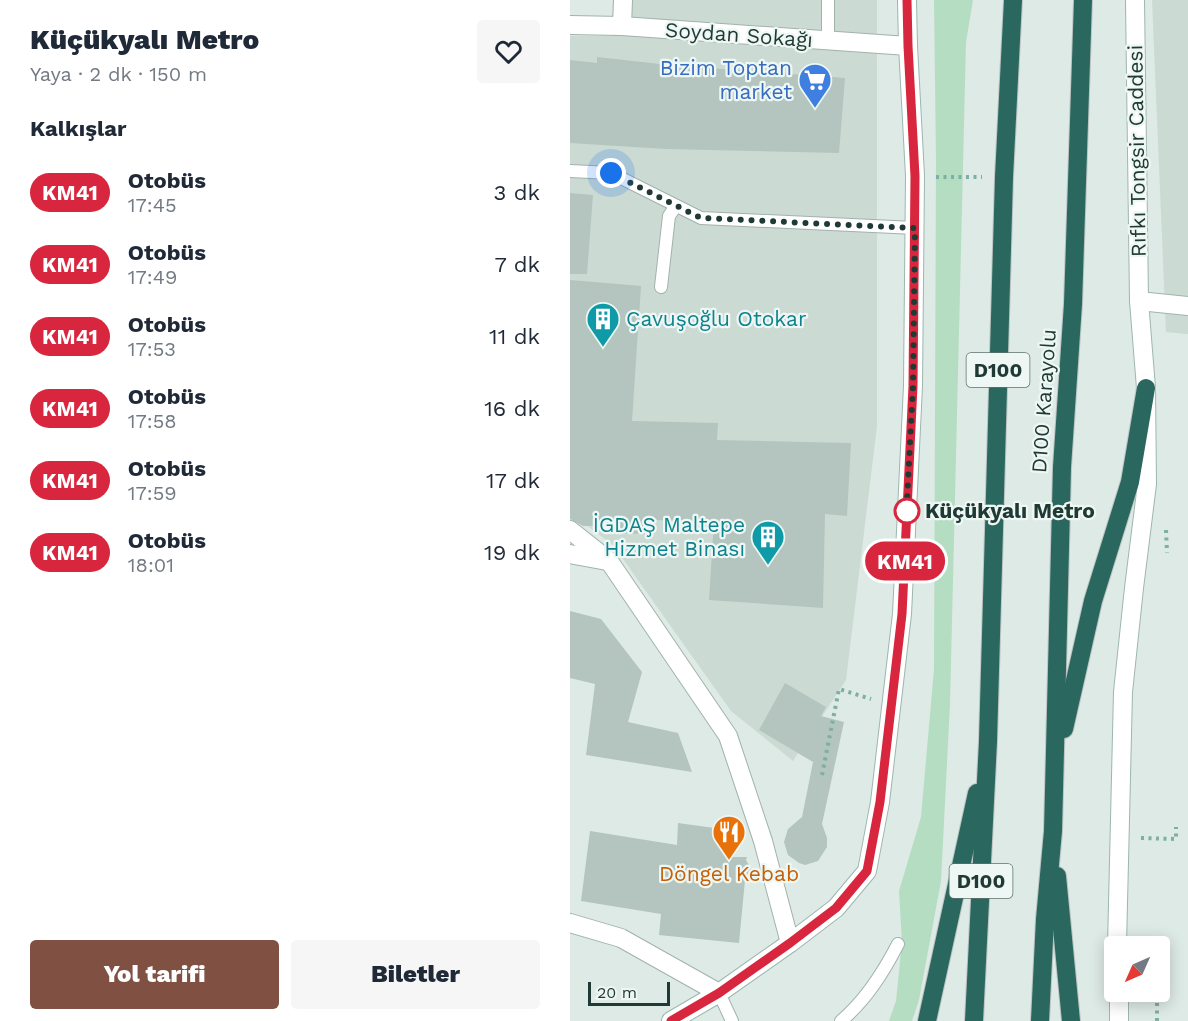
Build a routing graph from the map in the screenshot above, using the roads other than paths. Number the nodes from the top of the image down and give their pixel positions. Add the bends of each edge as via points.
1 (623, 0) edge
2 (828, 0) edge
3 (907, 0) edge
4 (1013, 0) edge
5 (1083, 0) edge
6 (1135, 0) edge
7 (570, 25) edge
8 (622, 26) junction
9 (828, 41) junction
10 (908, 46) junction
11 (570, 171) edge
12 (676, 206) junction
13 (915, 228) junction
14 (661, 287) dead end
15 (1138, 301) junction
16 (1188, 306) edge
17 (1146, 388) junction
18 (570, 530) edge
19 (570, 554) edge
20 (609, 561) junction
21 (988, 741) junction
22 (1055, 766) junction
23 (1053, 831) junction
24 (570, 923) edge
25 (1117, 936) edge
26 (790, 943) junction
27 (898, 944) dead end
28 (719, 993) junction
29 (1119, 1002) edge
30 (671, 1021) edge
31 (732, 1021) edge
32 (840, 1021) edge
33 (927, 1021) edge
34 (974, 1021) edge
35 (1041, 1021) edge
36 (1071, 1021) edge
37 (1119, 1021) edge

1 - 8 main road
2 - 9 lane
3 - 10 main road
4 - 21 highway, D100 Karayolu / D100 via 1004,177
5 - 22 highway, D100 Karayolu via 1073,304 1062,467
6 - 15 main road, Rıfkı Tongsir Caddesi
7 - 8 main road, Soydan Sokağı
8 - 9 main road, Soydan Sokağı
9 - 10 main road, Soydan Sokağı
10 - 13 main road
11 - 12 lane via 611,173
12 - 13 lane via 701,218
12 - 14 lane via 669,216
13 - 26 main road via 913,386 903,603 880,802 867,871 836,908
15 - 16 main road
15 - 17 main road, Rıfkı Tongsir Caddesi
17 - 22 highway via 1130,482 1093,601
17 - 25 main road, Rıfkı Tongsir Caddesi via 1147,484 1123,692
18 - 20 main road
19 - 20 main road
20 - 26 main road via 728,736 763,841
21 - 33 highway
21 - 34 highway, D100 Karayolu / D100
22 - 23 highway, D100 Karayolu
23 - 35 highway, D100 Karayolu
23 - 36 highway
24 - 28 main road via 621,938
26 - 28 main road
27 - 32 lane via 867,994
28 - 30 main road
28 - 31 lane
29 - 37 main road

